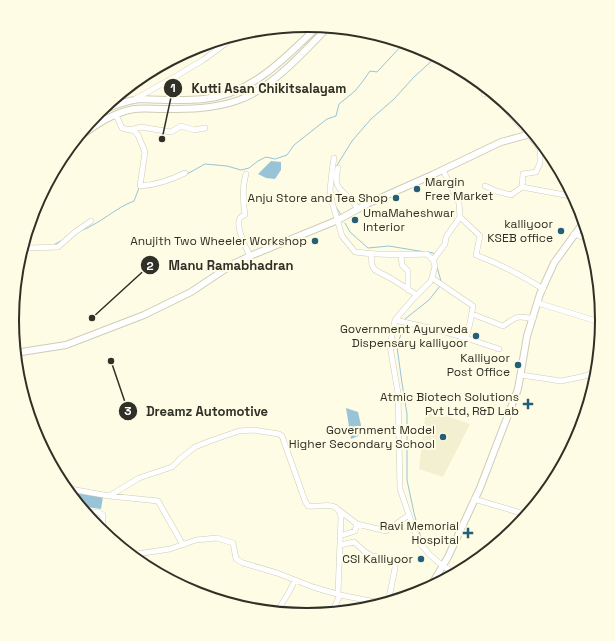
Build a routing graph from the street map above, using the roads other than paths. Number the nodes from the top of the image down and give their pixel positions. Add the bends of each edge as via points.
1 (312, 32) edge
2 (322, 33) edge
3 (224, 44) edge
4 (132, 100) junction
5 (120, 104) joint
6 (114, 106) edge
7 (116, 115) junction
8 (94, 126) edge
9 (122, 128) junction
10 (205, 128) dead end
11 (528, 135) edge
12 (540, 150) edge
13 (334, 158) dead end
14 (338, 168) dead end
15 (443, 170) junction
16 (185, 173) dead end
17 (246, 174) dead end
18 (485, 186) dead end
19 (522, 187) junction
20 (567, 195) edge
21 (358, 209) junction
22 (460, 217) junction
23 (338, 220) junction
24 (91, 221) dead end
25 (580, 226) edge
26 (574, 234) junction
27 (584, 238) edge
28 (29, 248) edge
29 (371, 254) junction
30 (400, 255) junction
31 (250, 256) junction
32 (433, 260) junction
33 (432, 278) junction
34 (543, 289) junction
35 (408, 290) junction
36 (416, 295) junction
37 (538, 303) junction
38 (472, 314) junction
39 (532, 319) junction
40 (395, 320) junction
41 (596, 321) edge
42 (466, 338) junction
43 (499, 350) dead end
44 (21, 352) edge
45 (591, 374) edge
46 (521, 375) junction
47 (75, 490) edge
48 (109, 496) junction
49 (474, 499) junction
50 (340, 511) junction
51 (92, 512) edge
52 (522, 513) edge
53 (409, 515) junction
54 (102, 524) edge
55 (357, 524) junction
56 (340, 536) junction
57 (183, 544) junction
58 (340, 545) junction
59 (138, 554) edge
60 (443, 566) junction
61 (451, 571) edge
62 (435, 579) edge
63 (295, 580) junction
64 (340, 594) junction
65 (389, 597) edge
66 (373, 601) edge
67 (279, 607) edge
68 (334, 608) edge

1 - 4 main road via 272,70 233,93 204,99
2 - 7 main road via 276,77 238,101 205,108 133,109
3 - 4 street via 203,60
4 - 5 main road
5 - 6 main road
7 - 8 main road
7 - 9 street
9 - 10 street via 141,127 171,132 181,126 194,130
9 - 16 street via 134,131 138,135 145,152 140,186 151,185
11 - 15 main road via 501,142
12 - 19 street via 540,164 536,172 523,174
13 - 23 street via 330,190
14 - 21 street via 338,188
15 - 21 main road
15 - 22 street via 459,203
17 - 31 street via 245,215 239,219 239,228 243,244
18 - 19 street via 511,195
19 - 20 street
21 - 23 main road
22 - 32 street
22 - 34 street via 480,236 476,255 495,262
23 - 29 street via 342,236 355,252
23 - 31 main road
24 - 28 street via 58,246
25 - 26 main road
26 - 27 street
26 - 34 main road via 554,263
29 - 30 street
29 - 35 street via 372,265 376,270
30 - 32 street via 427,254
30 - 35 street via 402,265 408,272
31 - 44 main road via 232,264 191,292 144,315 66,345
32 - 33 street via 435,266
33 - 36 street
33 - 38 street via 473,306
34 - 37 main road
35 - 36 street
36 - 40 street
37 - 39 main road
37 - 41 street
38 - 39 street via 503,326 517,316
38 - 42 street
39 - 46 main road
40 - 42 street
40 - 53 street via 390,346 398,393 400,489
42 - 43 street
45 - 46 street via 561,381
46 - 49 main road via 518,389
47 - 48 street
48 - 50 street via 139,478 172,467 195,447 239,431 253,430 282,436 308,506 332,506
48 - 57 street via 158,501
49 - 52 street
49 - 60 main road
50 - 55 street
50 - 56 street
51 - 54 street via 103,515
53 - 55 street via 386,531
53 - 60 street via 418,541
55 - 56 street via 355,531
56 - 58 street
57 - 59 street via 170,549
57 - 63 street via 218,538 233,543 236,559 243,563
58 - 64 street
58 - 65 street via 354,542 372,556 395,561
60 - 61 street
60 - 62 main road
63 - 64 street
63 - 67 street
64 - 66 street
64 - 68 street

